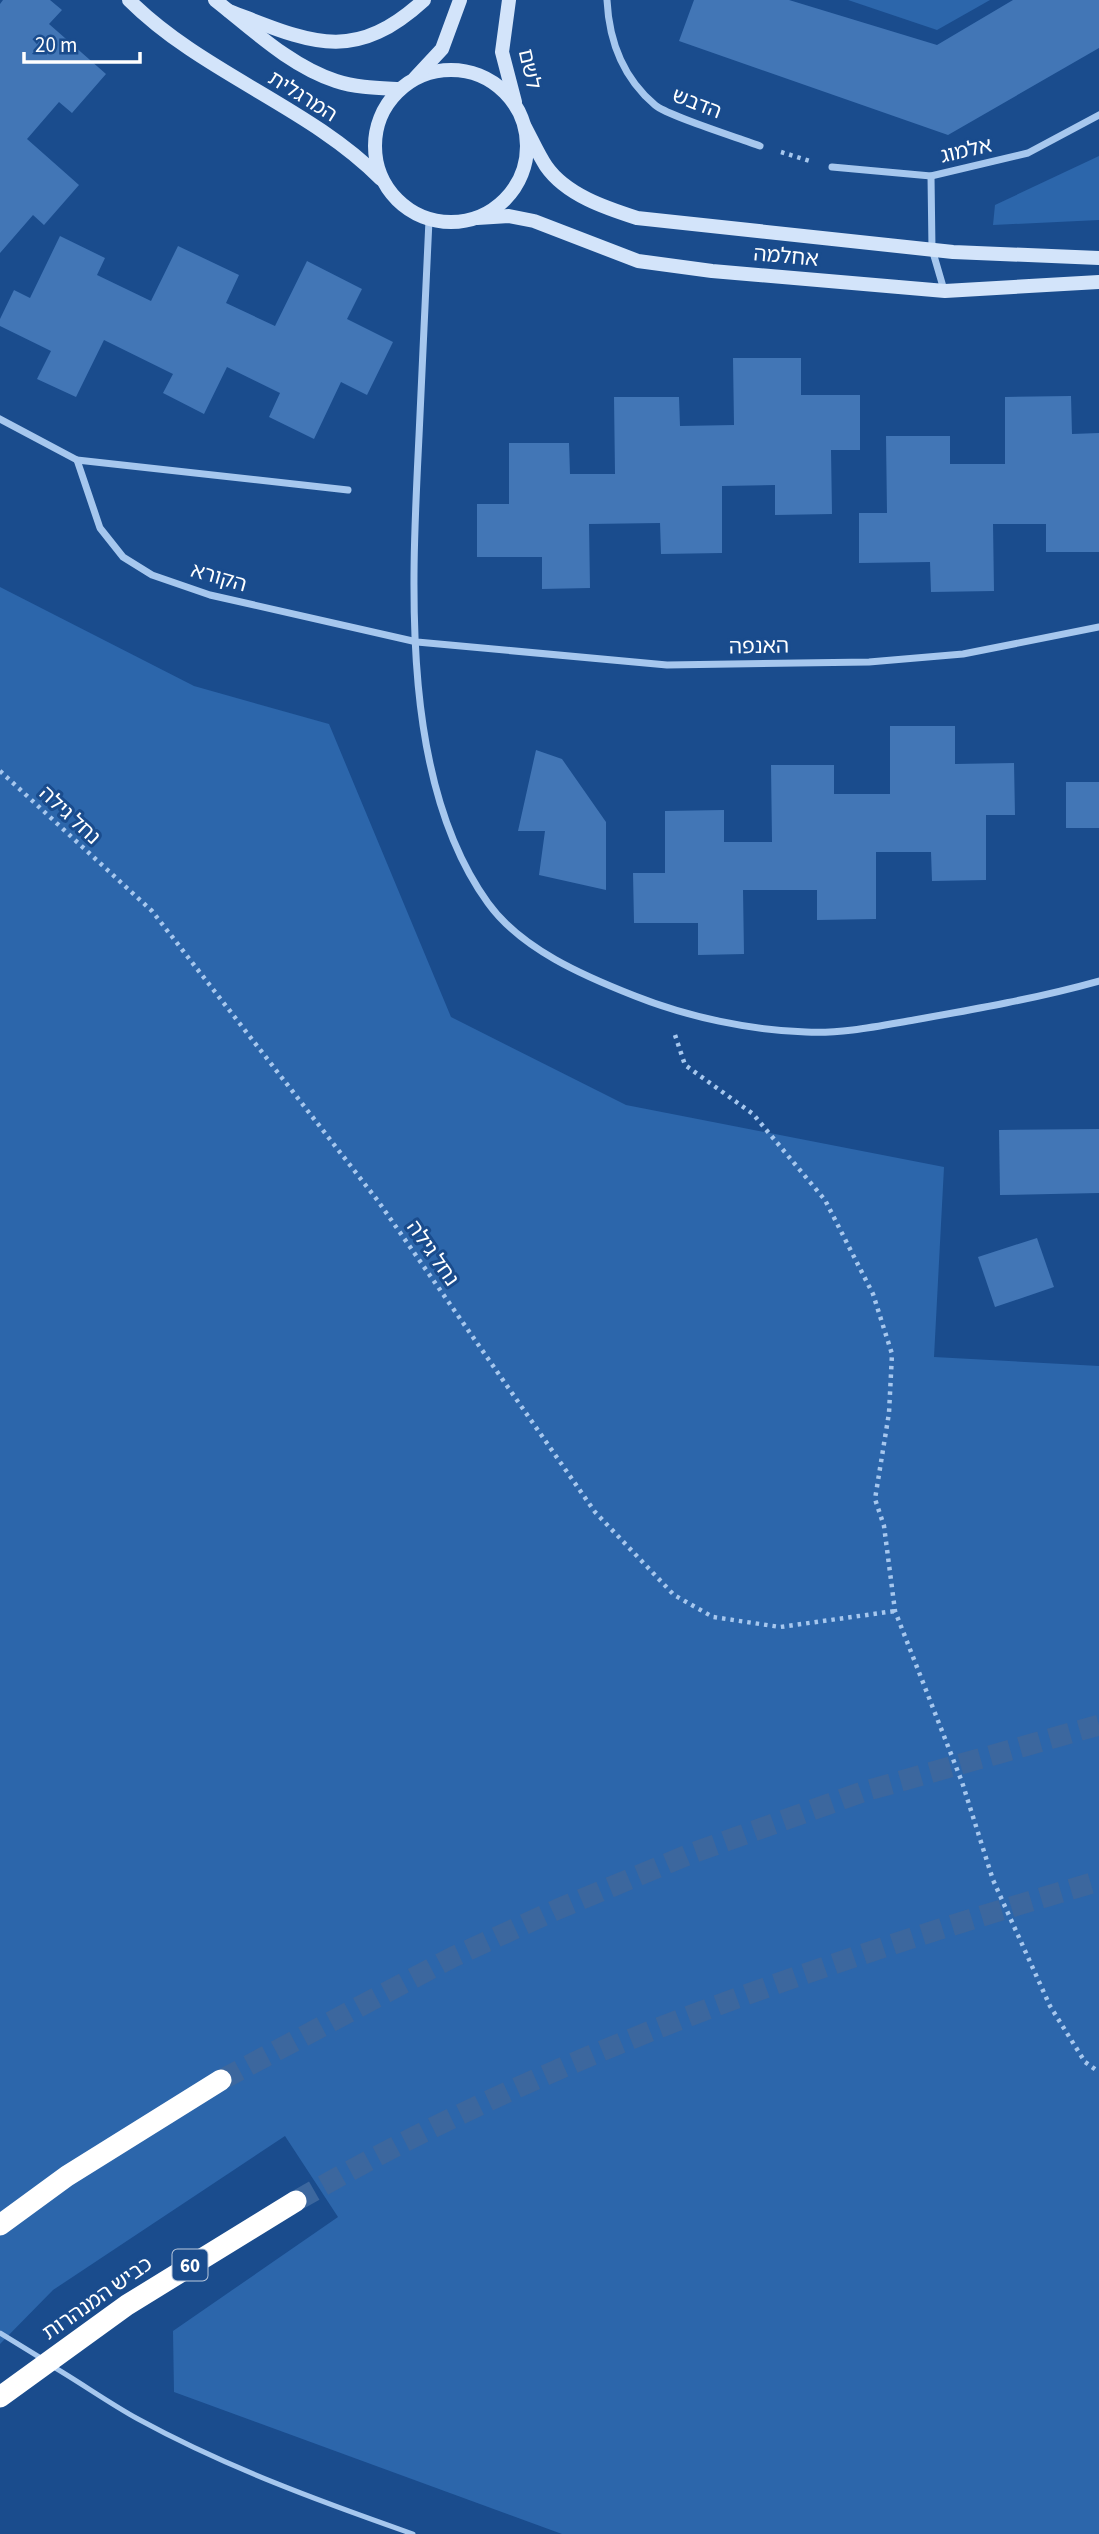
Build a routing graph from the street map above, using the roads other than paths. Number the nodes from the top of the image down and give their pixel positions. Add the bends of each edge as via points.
1 (129, 0) edge
2 (215, 0) edge
3 (424, 0) edge
4 (460, 0) edge
5 (509, 0) edge
6 (607, 0) edge
7 (229, 11) junction
8 (414, 79) junction
9 (400, 89) junction
10 (517, 107) junction
11 (1099, 115) edge
12 (525, 127) junction
13 (760, 146) road end
14 (832, 167) road end
15 (931, 176) junction
16 (384, 182) junction
17 (477, 218) junction
18 (429, 220) junction
19 (932, 249) junction
20 (1099, 258) edge
21 (1099, 282) edge
22 (945, 290) junction
23 (0, 418) edge
24 (77, 460) junction
25 (348, 490) dead end
26 (1099, 627) edge
27 (417, 642) junction
28 (1099, 981) edge
29 (221, 2080) tunnel mouth
30 (296, 2201) tunnel mouth
31 (0, 2225) edge
32 (0, 2333) edge
33 (0, 2397) edge
34 (413, 2534) edge

1 - 16 street, המרגלית via 193,50 334,139
2 - 7 street, המרגלית
3 - 7 street via 382,31 331,43 306,40
4 - 8 street via 442,49
5 - 10 street, לשם via 502,52
6 - 13 street, הדבש via 609,33 624,68 656,106
7 - 9 street, המרגלית via 278,50 325,77 360,87
8 - 9 street
8 - 10 street via 442,70 471,72 498,86
9 - 16 street via 385,107 376,133 375,158
10 - 12 street
11 - 15 street, אלמוג via 1028,153
12 - 17 street via 528,148 523,174 509,197
12 - 19 street, אחלמה via 547,169 569,188 600,206 637,218
14 - 15 street, אלמוג
15 - 19 street
16 - 18 street via 399,202
17 - 18 street via 453,223
17 - 22 street, אחלמה via 509,216 534,221 638,261
18 - 27 street via 416,505
19 - 20 street, אחלמה
19 - 22 street
21 - 22 street, אחלמה
23 - 24 street
24 - 25 street
24 - 27 street, הקורא via 100,528 123,558 152,575 211,595
26 - 27 street, האנפה via 963,654 869,662 667,665
27 - 28 street via 418,701 448,826 489,904 521,936 609,986 667,1009 808,1033 978,1009
29 - 31 highway via 68,2176
30 - 33 highway, כביש המנהרות / 60 via 148,2291
32 - 34 lane via 138,2419 228,2463

